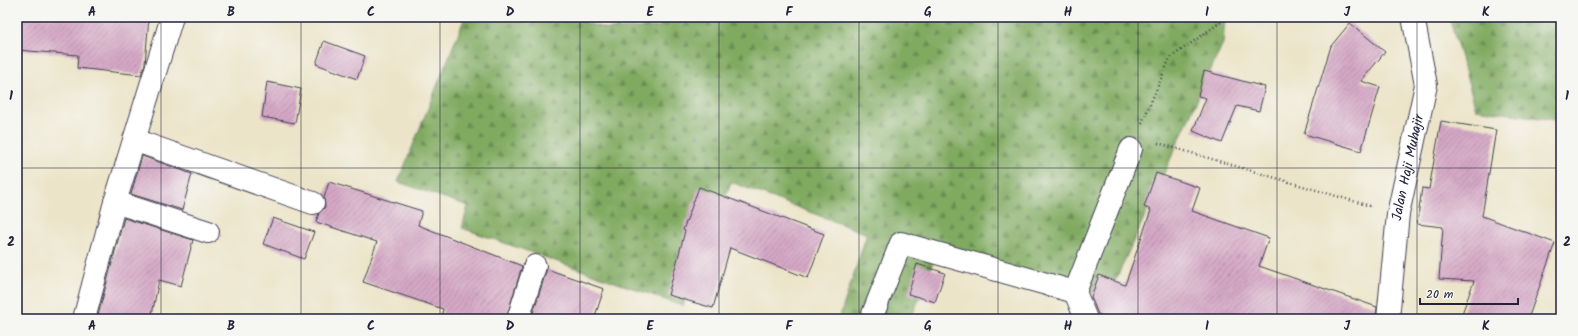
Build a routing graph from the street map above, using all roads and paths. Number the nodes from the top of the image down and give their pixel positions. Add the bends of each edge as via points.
1 (172, 17) edge
2 (1228, 17) edge
3 (1413, 17) edge
4 (134, 140) junction
5 (1131, 150) junction
6 (115, 202) junction
7 (314, 203) dead end
8 (1398, 214) junction
9 (208, 232) dead end
10 (535, 266) dead end
11 (1075, 292) junction
12 (84, 319) edge
13 (518, 319) edge
14 (871, 319) edge
15 (1086, 319) edge
16 (1388, 319) edge

1 - 4 street
2 - 5 path via 1170,58
3 - 8 street, Jalan Haji Muhajir via 1426,85
4 - 6 street
4 - 7 street
5 - 8 path via 1142,144 1159,143
5 - 11 street
6 - 9 street
6 - 12 street
8 - 16 street, Jalan Haji Muhajir
10 - 13 street
11 - 14 street via 901,243
11 - 15 street

